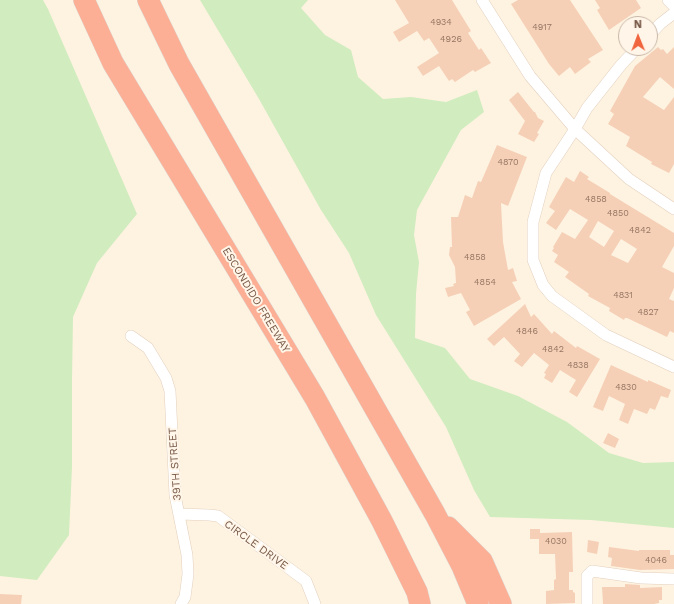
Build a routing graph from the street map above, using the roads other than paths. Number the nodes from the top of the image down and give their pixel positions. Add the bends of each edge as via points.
1 (84, 0) edge
2 (148, 0) edge
3 (482, 0) edge
4 (668, 0) edge
5 (674, 6) edge
6 (674, 13) edge
7 (658, 26) edge
8 (629, 56) edge
9 (575, 129) junction
10 (674, 209) edge
11 (131, 336) dead end
12 (674, 367) edge
13 (180, 514) junction
14 (435, 514) junction
15 (674, 579) edge
16 (181, 604) edge
17 (315, 604) edge
18 (420, 604) edge
19 (478, 604) edge
20 (501, 604) edge
21 (587, 604) edge

1 - 18 highway, ESCONDIDO FREEWAY via 113,63 315,398 382,521 417,592
2 - 14 highway via 179,64
3 - 9 street via 530,76
4 - 5 street
6 - 7 street
8 - 9 street via 587,108
9 - 10 street via 629,179
9 - 12 street via 546,173 533,222 533,260 543,285 552,296 606,335
11 - 13 street, 39TH STREET via 148,348 166,378 170,391 175,495
13 - 16 street, 39TH STREET via 188,574 185,596
13 - 17 street, CIRCLE DRIVE via 218,516 306,582
14 - 19 highway
14 - 20 highway via 482,561
15 - 21 street via 641,578 592,571 587,576

